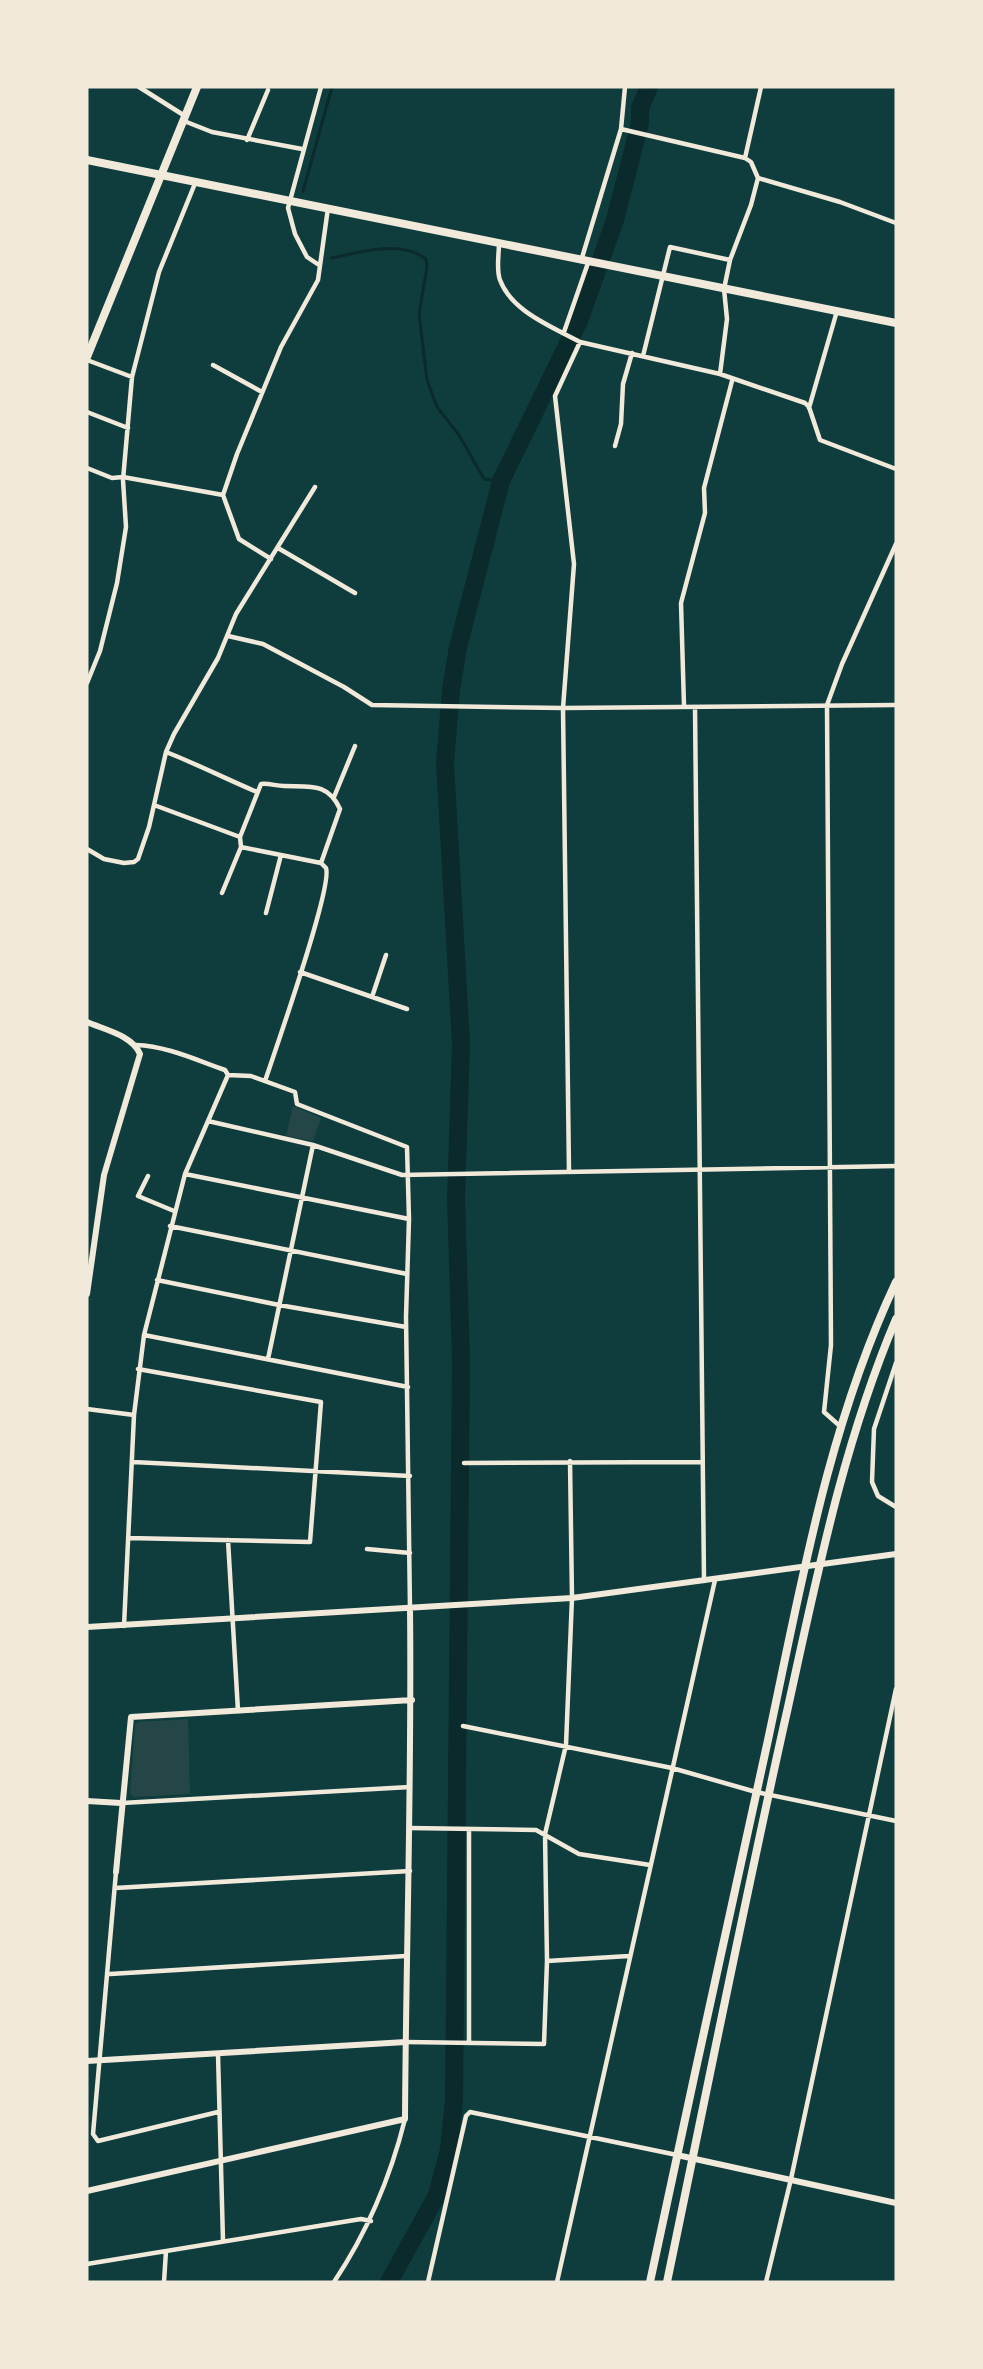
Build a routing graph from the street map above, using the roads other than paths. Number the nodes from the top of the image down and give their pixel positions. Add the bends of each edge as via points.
1 (140, 87) edge
2 (197, 87) edge
3 (321, 87) edge
4 (626, 87) edge
5 (761, 87) edge
6 (268, 90) dead end
7 (185, 119) junction
8 (621, 129) junction
9 (247, 140) junction
10 (302, 149) junction
11 (745, 158) junction
12 (87, 160) edge
13 (164, 175) junction
14 (758, 178) junction
15 (196, 181) junction
16 (291, 200) junction
17 (328, 208) junction
18 (896, 223) edge
19 (499, 243) junction
20 (730, 260) junction
21 (585, 262) junction
22 (319, 265) junction
23 (661, 276) junction
24 (724, 290) junction
25 (837, 311) junction
26 (896, 323) edge
27 (564, 332) junction
28 (580, 342) junction
29 (632, 353) junction
30 (643, 356) junction
31 (87, 358) edge
32 (213, 365) dead end
33 (720, 374) junction
34 (132, 377) junction
35 (732, 381) junction
36 (261, 392) junction
37 (809, 408) junction
38 (87, 412) edge
39 (128, 428) junction
40 (615, 446) dead end
41 (87, 468) edge
42 (896, 469) edge
43 (123, 477) junction
44 (315, 488) dead end
45 (223, 495) junction
46 (896, 544) edge
47 (278, 548) junction
48 (271, 559) junction
49 (355, 593) dead end
50 (228, 636) junction
51 (87, 683) edge
52 (827, 705) junction
53 (896, 705) edge
54 (684, 706) junction
55 (695, 706) junction
56 (562, 708) junction
57 (355, 746) dead end
58 (166, 752) junction
59 (257, 792) junction
60 (334, 797) junction
61 (154, 805) junction
62 (240, 837) junction
63 (241, 847) junction
64 (87, 849) edge
65 (281, 855) junction
66 (321, 863) junction
67 (222, 894) dead end
68 (266, 913) dead end
69 (386, 955) dead end
70 (300, 972) junction
71 (372, 997) junction
72 (407, 1009) dead end
73 (87, 1022) edge
74 (136, 1045) junction
75 (228, 1074) junction
76 (265, 1081) junction
77 (208, 1121) junction
78 (313, 1144) junction
79 (896, 1166) edge
80 (830, 1168) junction
81 (700, 1169) junction
82 (569, 1172) junction
83 (185, 1174) junction
84 (408, 1174) junction
85 (148, 1176) dead end
86 (301, 1198) junction
87 (174, 1212) junction
88 (409, 1219) junction
89 (170, 1226) junction
90 (290, 1251) junction
91 (407, 1274) junction
92 (157, 1280) junction
93 (896, 1282) edge
94 (87, 1294) edge
95 (279, 1305) junction
96 (896, 1319) edge
97 (406, 1327) junction
98 (144, 1335) junction
99 (268, 1359) junction
100 (896, 1364) edge
101 (138, 1369) junction
102 (408, 1387) junction
103 (87, 1409) edge
104 (134, 1415) junction
105 (841, 1427) junction
106 (570, 1461) junction
107 (134, 1462) junction
108 (702, 1462) junction
109 (464, 1463) dead end
110 (316, 1472) junction
111 (410, 1476) junction
112 (896, 1507) edge
113 (128, 1538) junction
114 (228, 1540) junction
115 (366, 1549) dead end
116 (410, 1553) junction
117 (896, 1554) edge
118 (819, 1565) junction
119 (805, 1567) junction
120 (715, 1580) junction
121 (704, 1581) junction
122 (572, 1598) junction
123 (410, 1609) junction
124 (232, 1620) junction
125 (124, 1626) junction
126 (87, 1627) edge
127 (896, 1689) edge
128 (411, 1700) junction
129 (238, 1711) junction
130 (463, 1726) dead end
131 (566, 1745) junction
132 (672, 1768) junction
133 (410, 1787) junction
134 (756, 1792) junction
135 (768, 1794) junction
136 (87, 1801) edge
137 (122, 1803) junction
138 (868, 1815) junction
139 (896, 1821) edge
140 (409, 1828) junction
141 (469, 1830) junction
142 (545, 1834) junction
143 (650, 1865) junction
144 (410, 1871) junction
145 (116, 1872) joint
146 (115, 1888) junction
147 (406, 1956) junction
148 (629, 1956) junction
149 (547, 1961) junction
150 (110, 1974) junction
151 (405, 2042) junction
152 (469, 2043) junction
153 (218, 2054) junction
154 (87, 2061) edge
155 (102, 2061) junction
156 (218, 2112) junction
157 (405, 2119) junction
158 (590, 2136) junction
159 (677, 2155) junction
160 (693, 2158) junction
161 (221, 2162) junction
162 (791, 2180) junction
163 (87, 2191) edge
164 (896, 2204) edge
165 (371, 2221) junction
166 (224, 2241) junction
167 (166, 2251) junction
168 (87, 2264) edge
169 (164, 2282) edge
170 (334, 2282) edge
171 (428, 2282) edge
172 (557, 2282) edge
173 (650, 2282) edge
174 (667, 2282) edge
175 (766, 2282) edge

1 - 7 street
2 - 7 main road
3 - 10 street
4 - 8 street
5 - 11 street
6 - 9 street
7 - 9 street via 212,132
7 - 13 main road
8 - 11 street
8 - 21 street
9 - 10 street
10 - 16 street
11 - 14 street
12 - 13 main road
13 - 15 main road
13 - 31 main road
14 - 18 street
14 - 20 street
15 - 16 main road
15 - 34 street via 159,272
16 - 17 main road
16 - 22 street via 288,208 295,234 307,257
17 - 19 main road
17 - 22 street
19 - 21 main road
19 - 27 street via 498,272 507,292 521,308
20 - 23 street via 670,247
20 - 24 street
21 - 23 main road
21 - 27 street
22 - 36 street via 318,280
23 - 24 main road
23 - 30 street
24 - 25 main road
24 - 33 street via 727,319
25 - 26 main road
25 - 37 street
27 - 28 street
28 - 29 street
28 - 56 street via 555,396 574,564
29 - 30 street
29 - 40 street via 623,384 621,424
30 - 33 street
31 - 34 street
32 - 36 street
33 - 35 street
34 - 39 street
35 - 37 street via 805,403
35 - 54 street via 704,488 705,513 681,603
36 - 45 street
37 - 42 street via 820,440
38 - 39 street
39 - 43 street
41 - 43 street via 112,478
43 - 45 street
43 - 51 street via 126,527 117,583 100,651
44 - 47 street
45 - 48 street via 239,539
46 - 52 street
47 - 48 street
47 - 49 street
48 - 50 street via 236,614
50 - 56 street via 263,644 372,705
50 - 58 street
52 - 53 street
52 - 55 street
52 - 80 street
54 - 55 street
54 - 56 street
55 - 81 street
56 - 82 street
57 - 60 street
58 - 59 street
58 - 61 street
59 - 60 street via 266,783 301,784
59 - 62 street
60 - 66 street via 340,809
61 - 62 street
61 - 64 street via 134,862 104,859
62 - 63 street
63 - 65 street
63 - 67 street
65 - 66 street
65 - 68 street
66 - 70 street via 328,872
69 - 71 street
70 - 71 street
70 - 76 street
71 - 72 street
73 - 74 street
74 - 75 street via 177,1053
74 - 94 street via 140,1060 104,1175
75 - 76 street via 245,1074
75 - 77 street
76 - 84 street via 295,1092 297,1104 407,1147
77 - 78 street
77 - 83 street
78 - 84 street
78 - 86 street
79 - 80 street
80 - 81 street
80 - 105 street via 831,1345 824,1412
81 - 82 street
81 - 108 street
82 - 84 street
83 - 86 street
83 - 87 street
84 - 88 street
85 - 87 street via 138,1196
86 - 88 street
86 - 90 street
87 - 89 street
88 - 91 street
89 - 90 street
89 - 92 street
90 - 91 street
90 - 95 street
91 - 97 street
92 - 95 street
92 - 98 street
93 - 105 main road via 863,1360
95 - 97 street
95 - 99 street
96 - 118 main road via 852,1437
97 - 102 street
98 - 99 street
98 - 101 street
99 - 102 street
100 - 112 street via 874,1429 872,1482 878,1496
101 - 104 street
101 - 110 street via 321,1402
102 - 111 street
103 - 104 street
104 - 107 street
105 - 119 main road
106 - 108 street
106 - 109 street
106 - 122 street
107 - 110 street
107 - 113 street
108 - 121 street
110 - 111 street
110 - 114 street via 310,1542
111 - 116 street
113 - 114 street
113 - 125 street
114 - 124 street
115 - 116 street
116 - 123 street
117 - 118 street
118 - 119 street
118 - 135 main road
119 - 120 street
119 - 134 main road
120 - 121 street
120 - 132 street
121 - 122 street
122 - 123 street
122 - 131 street
123 - 124 street
123 - 128 street
124 - 125 street
124 - 129 street
125 - 126 street
127 - 138 street
128 - 129 street
128 - 133 street
129 - 137 street via 131,1717
130 - 131 street
131 - 132 street
131 - 142 street
132 - 134 street
132 - 143 street
133 - 137 street
133 - 140 street
134 - 135 street
134 - 159 main road
135 - 138 street
135 - 160 main road
136 - 137 street
137 - 145 street
138 - 139 street
138 - 162 street
140 - 141 street
140 - 144 street
141 - 142 street via 536,1830
141 - 152 street
142 - 143 street via 579,1854
142 - 149 street
143 - 148 street
144 - 146 street
144 - 147 street
145 - 146 street
146 - 150 street
147 - 150 street
147 - 151 street
148 - 149 street
148 - 158 street
149 - 152 street via 544,2044
150 - 155 street
151 - 152 street
151 - 153 street
151 - 157 street
153 - 155 street
153 - 156 street
154 - 155 street
155 - 156 street via 93,2134 98,2141
156 - 161 street
157 - 161 street
157 - 165 street
158 - 159 street
158 - 171 street via 470,2112
158 - 172 street
159 - 160 street
159 - 173 main road
160 - 162 street
160 - 174 main road
161 - 163 street
161 - 166 street
162 - 164 street
162 - 175 street
165 - 166 street via 361,2219
165 - 170 street
166 - 167 street
167 - 168 street
167 - 169 street

